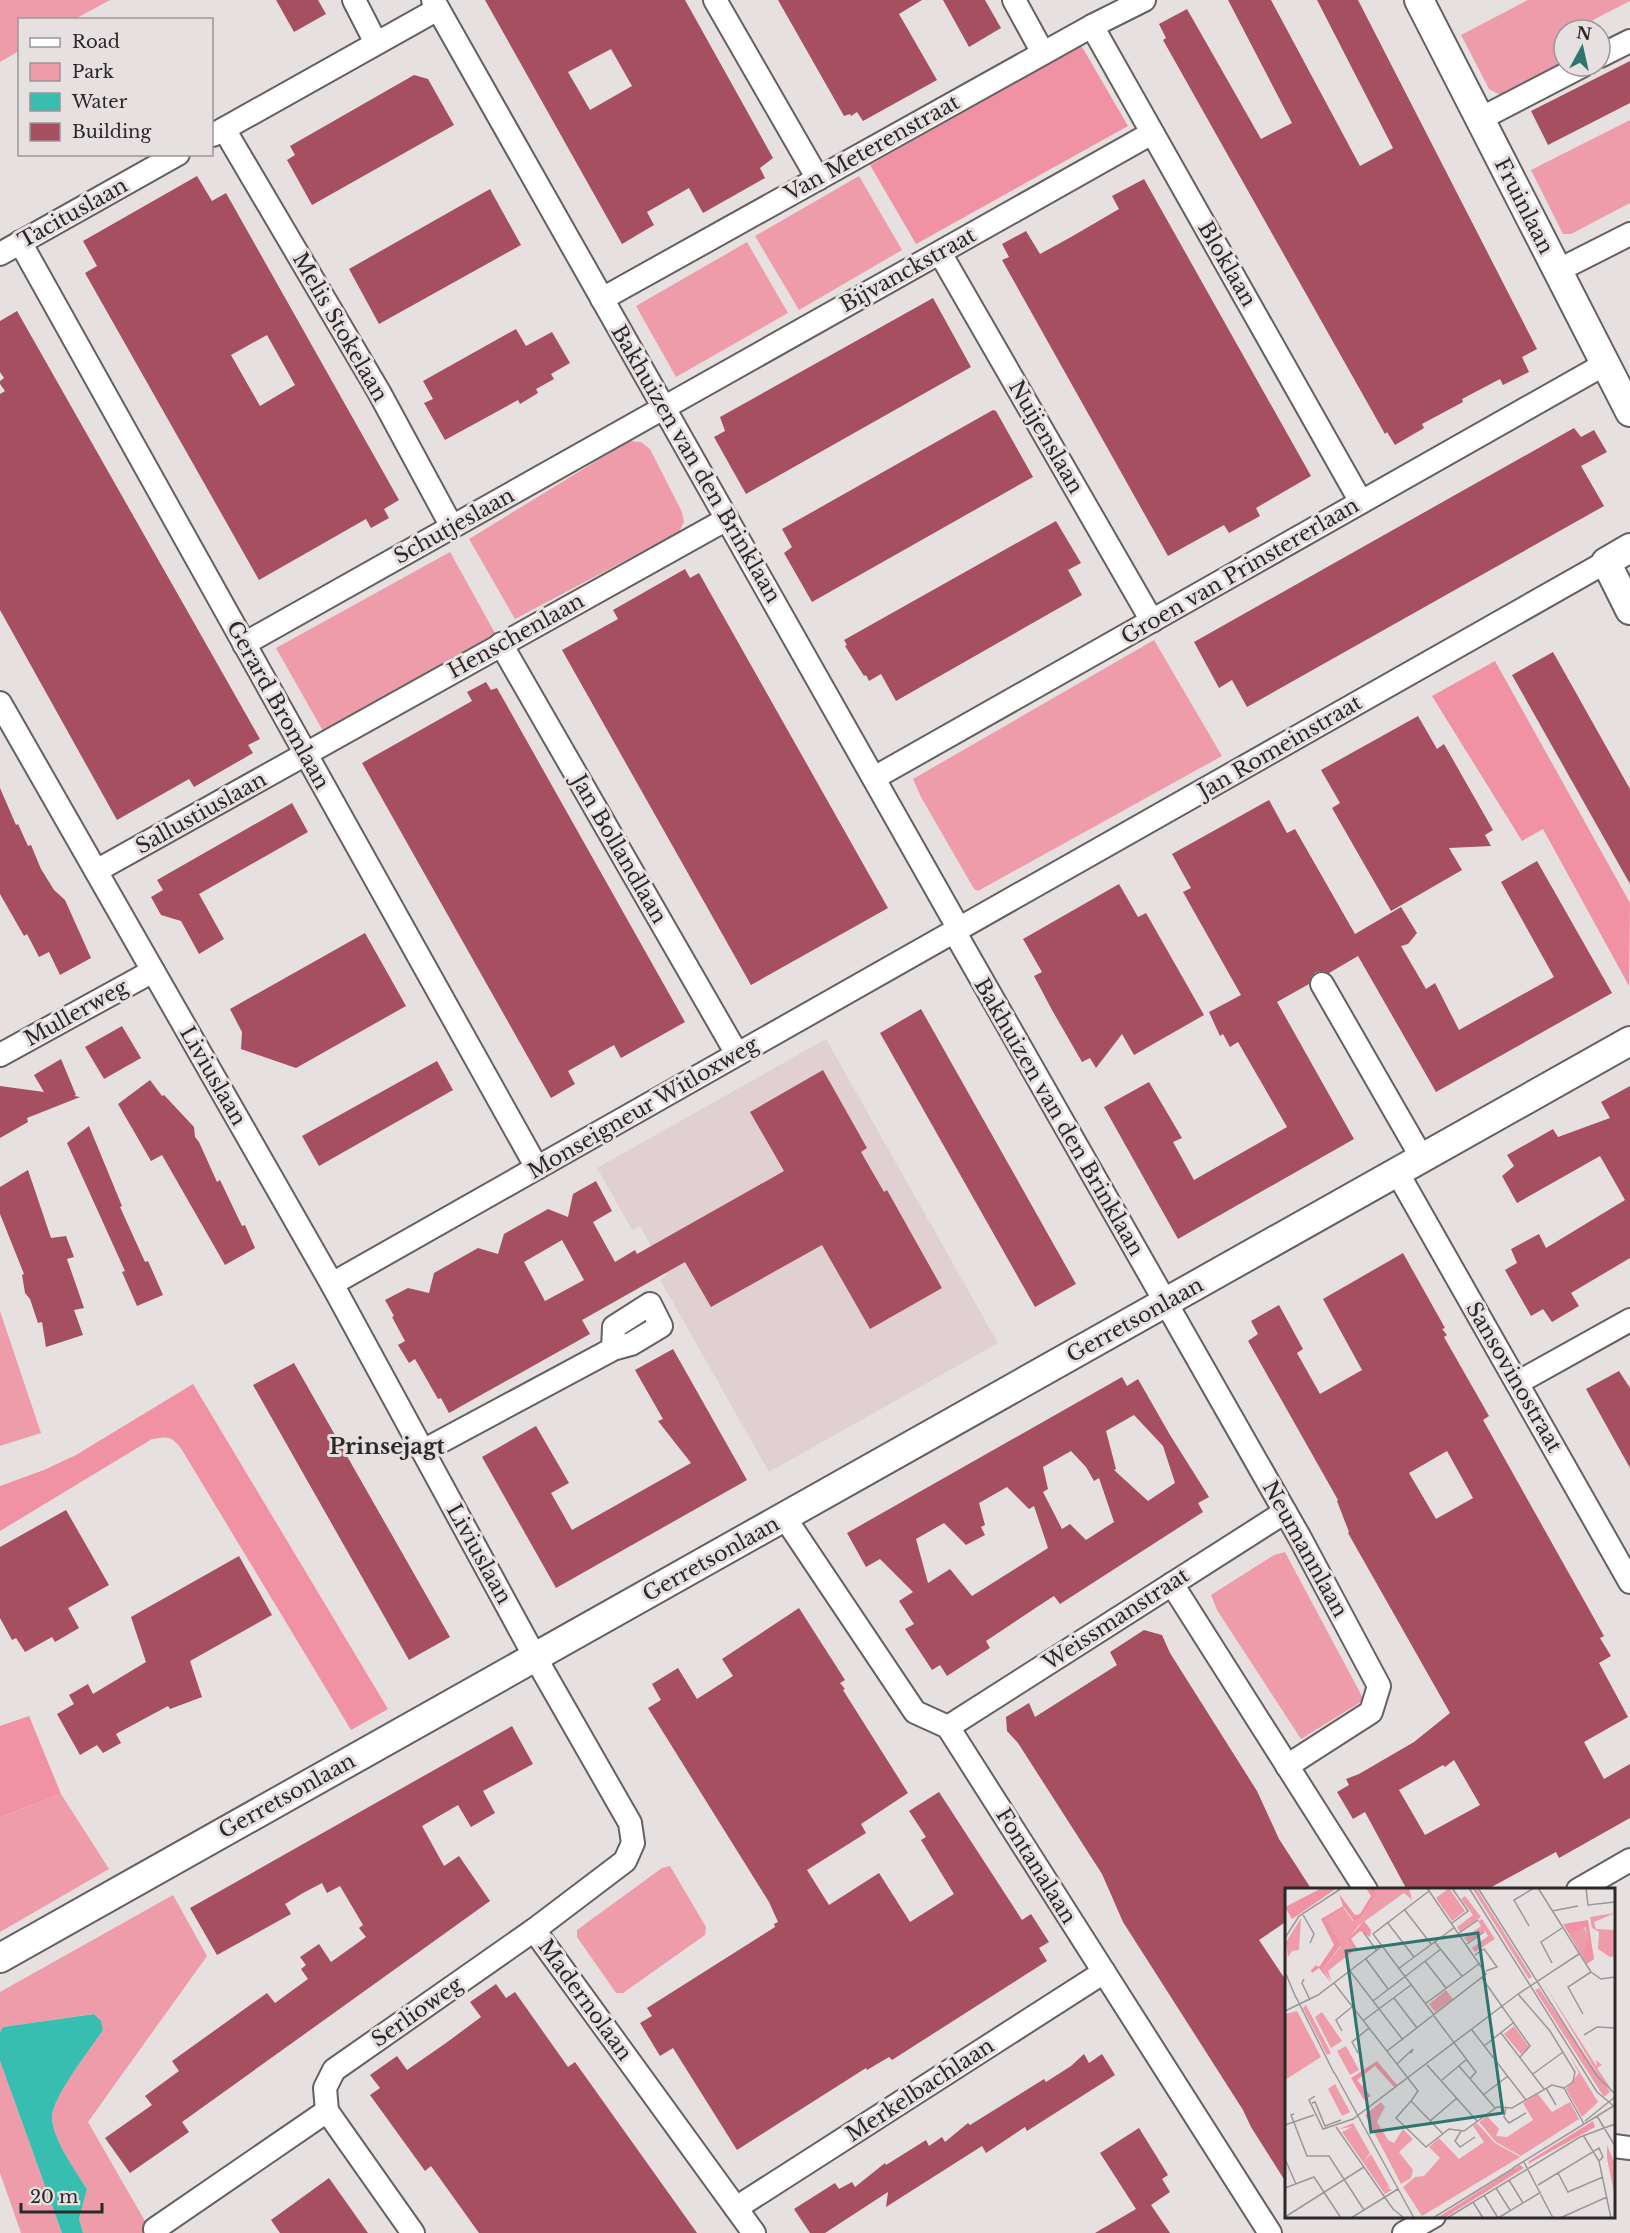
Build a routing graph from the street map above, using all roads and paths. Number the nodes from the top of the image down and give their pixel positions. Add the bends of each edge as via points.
1 (354, 0) edge
2 (715, 0) edge
3 (1014, 0) edge
4 (1144, 0) edge
5 (1419, 0) edge
6 (435, 4) edge
7 (1092, 26) junction
8 (1630, 41) edge
9 (376, 43) junction
10 (1612, 50) edge
11 (1043, 53) junction
12 (1559, 78) edge
13 (1480, 119) junction
14 (218, 132) edge
15 (1152, 133) junction
16 (174, 156) edge
17 (818, 179) junction
18 (1630, 234) edge
19 (20, 242) junction
20 (940, 253) junction
21 (0, 254) edge
22 (1557, 271) junction
23 (602, 299) junction
24 (1605, 364) junction
25 (664, 408) junction
26 (1630, 412) edge
27 (1361, 502) junction
28 (727, 519) junction
29 (452, 527) junction
30 (1630, 548) edge
31 (1606, 562) junction
32 (1630, 610) edge
33 (1152, 621) junction
34 (244, 644) junction
35 (501, 644) junction
36 (0, 703) edge
37 (306, 754) junction
38 (874, 778) junction
39 (96, 872) junction
40 (956, 930) junction
41 (153, 971) junction
42 (1322, 984) dead end
43 (1630, 1041) edge
44 (737, 1054) junction
45 (0, 1055) edge
46 (1422, 1158) junction
47 (537, 1168) junction
48 (1397, 1172) junction
49 (332, 1284) junction
50 (1165, 1303) junction
51 (1630, 1320) edge
52 (613, 1349) dead end
53 (1517, 1383) junction
54 (423, 1451) junction
55 (1285, 1512) junction
56 (784, 1518) junction
57 (1630, 1582) edge
58 (1172, 1584) junction
59 (535, 1657) junction
60 (948, 1727) junction
61 (1287, 1766) junction
62 (1630, 1860) edge
63 (1365, 1888) edge
64 (1581, 1888) edge
65 (534, 1930) junction
66 (0, 1958) edge
67 (1104, 1972) junction
68 (327, 2111) junction
69 (1615, 2146) edge
70 (1630, 2148) edge
71 (736, 2208) junction
72 (1432, 2218) edge
73 (155, 2229) dead end
74 (413, 2233) edge
75 (754, 2233) edge
76 (1270, 2233) edge
77 (1404, 2233) edge

1 - 9 street
2 - 17 street
3 - 11 street
4 - 7 street, Van Meterenstraat
5 - 13 street, Fruinlaan
6 - 9 street
6 - 23 street, Bakhuizen van den Brinklaan
7 - 11 street, Van Meterenstraat
7 - 15 street, Bloklaan
8 - 10 street
9 - 14 street
11 - 17 street, Van Meterenstraat
12 - 13 street
13 - 22 street, Fruinlaan
14 - 29 street, Melis Stokelaan via 379,392
15 - 20 street, Bijvanckstraat
15 - 27 street, Bloklaan
16 - 19 street, Tacituslaan
17 - 23 street, Van Meterenstraat
18 - 22 street
19 - 21 street, Tacituslaan
19 - 34 street, Gerard Bromlaan
20 - 25 street, Bijvanckstraat
20 - 33 street, Nuijenslaan
22 - 24 street, Fruinlaan
23 - 25 street, Bakhuizen van den Brinklaan
24 - 26 street, Fruinlaan
24 - 27 street, Groen van Prinstererlaan
25 - 28 street, Bakhuizen van den Brinklaan
25 - 29 street, Schutjeslaan
27 - 33 street, Groen van Prinstererlaan
28 - 35 street, Henschenlaan
28 - 38 street, Bakhuizen van den Brinklaan
29 - 34 street, Schutjeslaan
30 - 31 street
31 - 32 street
31 - 40 street, Jan Romeinstraat
33 - 38 street, Groen van Prinstererlaan
34 - 37 street, Gerard Bromlaan
35 - 37 street, Henschenlaan
35 - 44 street, Jan Bollandlaan
36 - 39 street, Liviuslaan
37 - 39 street, Sallustiuslaan
37 - 47 street, Gerard Bromlaan
38 - 40 street, Bakhuizen van den Brinklaan
39 - 41 street, Liviuslaan
40 - 44 street, Monseigneur Witloxweg
40 - 50 street, Bakhuizen van den Brinklaan
41 - 45 street, Mullerweg
41 - 49 street, Liviuslaan
42 - 46 street
43 - 46 street, Gerretsonlaan
44 - 47 street, Monseigneur Witloxweg
46 - 48 street, Gerretsonlaan
47 - 49 street, Monseigneur Witloxweg
48 - 50 street, Gerretsonlaan
48 - 53 street, Sansovinostraat
49 - 54 street, Liviuslaan
50 - 55 street, Neumannlaan
50 - 56 street, Gerretsonlaan
51 - 53 street
52 - 54 street
53 - 57 street, Sansovinostraat
54 - 59 street, Liviuslaan
55 - 58 street, Weissmanstraat
55 - 61 street, Neumannlaan via 1379,1686 1371,1712
56 - 59 street, Gerretsonlaan
56 - 60 street via 915,1712
58 - 60 street, Weissmanstraat
58 - 61 street
59 - 65 street, Madernolaan via 630,1823 633,1843 625,1861
59 - 66 street, Gerretsonlaan
60 - 67 street, Fontanalaan
61 - 63 street
62 - 64 street
65 - 68 street, Serlioweg via 334,2070 325,2088
65 - 71 street, Madernolaan
67 - 71 street, Merkelbachlaan
67 - 76 street, Fontanalaan
68 - 73 street
68 - 74 street
69 - 70 street
71 - 75 street, Madernolaan
72 - 77 street

